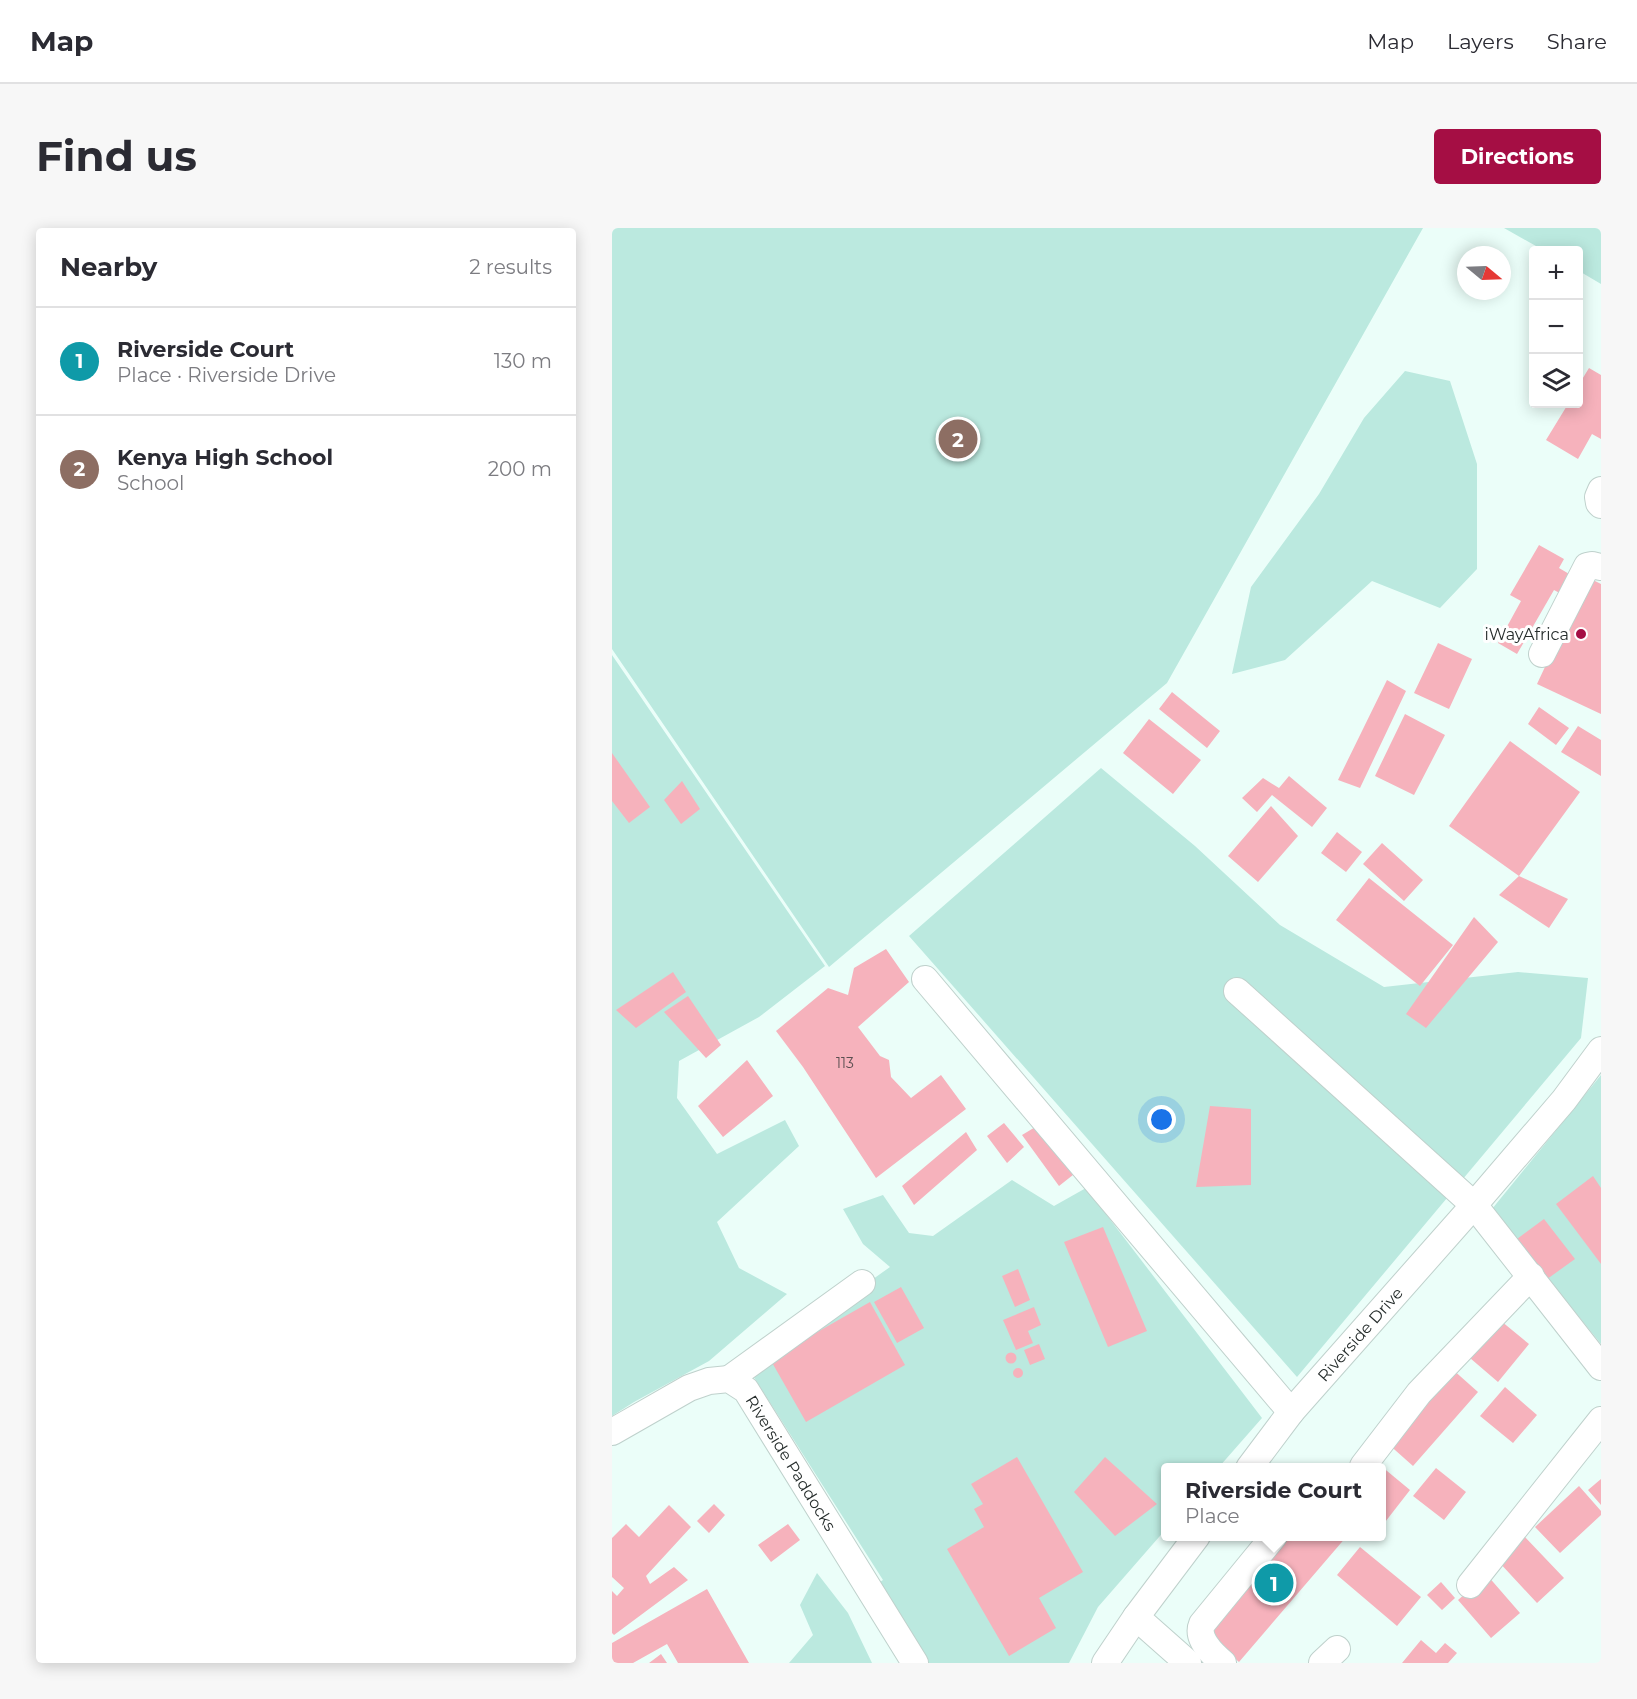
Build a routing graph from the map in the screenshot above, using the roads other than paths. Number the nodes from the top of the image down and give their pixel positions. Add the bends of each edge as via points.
1 (1601, 490) edge
2 (1601, 505) edge
3 (1601, 567) edge
4 (1542, 654) dead end
5 (925, 980) dead end
6 (1237, 992) dead end
7 (1601, 1050) edge
8 (1474, 1205) junction
9 (1531, 1276) junction
10 (862, 1283) dead end
11 (1601, 1367) edge
12 (729, 1379) junction
13 (1291, 1412) junction
14 (1601, 1420) edge
15 (612, 1432) edge
16 (1252, 1463) edge
17 (1365, 1463) edge
18 (1193, 1541) edge
19 (1270, 1541) edge
20 (1470, 1585) dead end
21 (1136, 1617) junction
22 (915, 1663) edge
23 (1105, 1663) edge
24 (1188, 1663) edge
25 (1223, 1663) edge

1 - 2 street
3 - 4 street via 1587,566
5 - 13 street
6 - 8 street
7 - 8 street, Riverside Drive via 1564,1100
8 - 9 street
8 - 13 street, Riverside Drive
9 - 11 street
9 - 17 street via 1419,1393
10 - 12 street
12 - 15 street via 689,1388
12 - 22 street, Riverside Paddocks via 746,1390
13 - 16 street, Riverside Drive
14 - 20 street
18 - 21 street
19 - 25 street via 1199,1630
21 - 23 street
21 - 24 street

